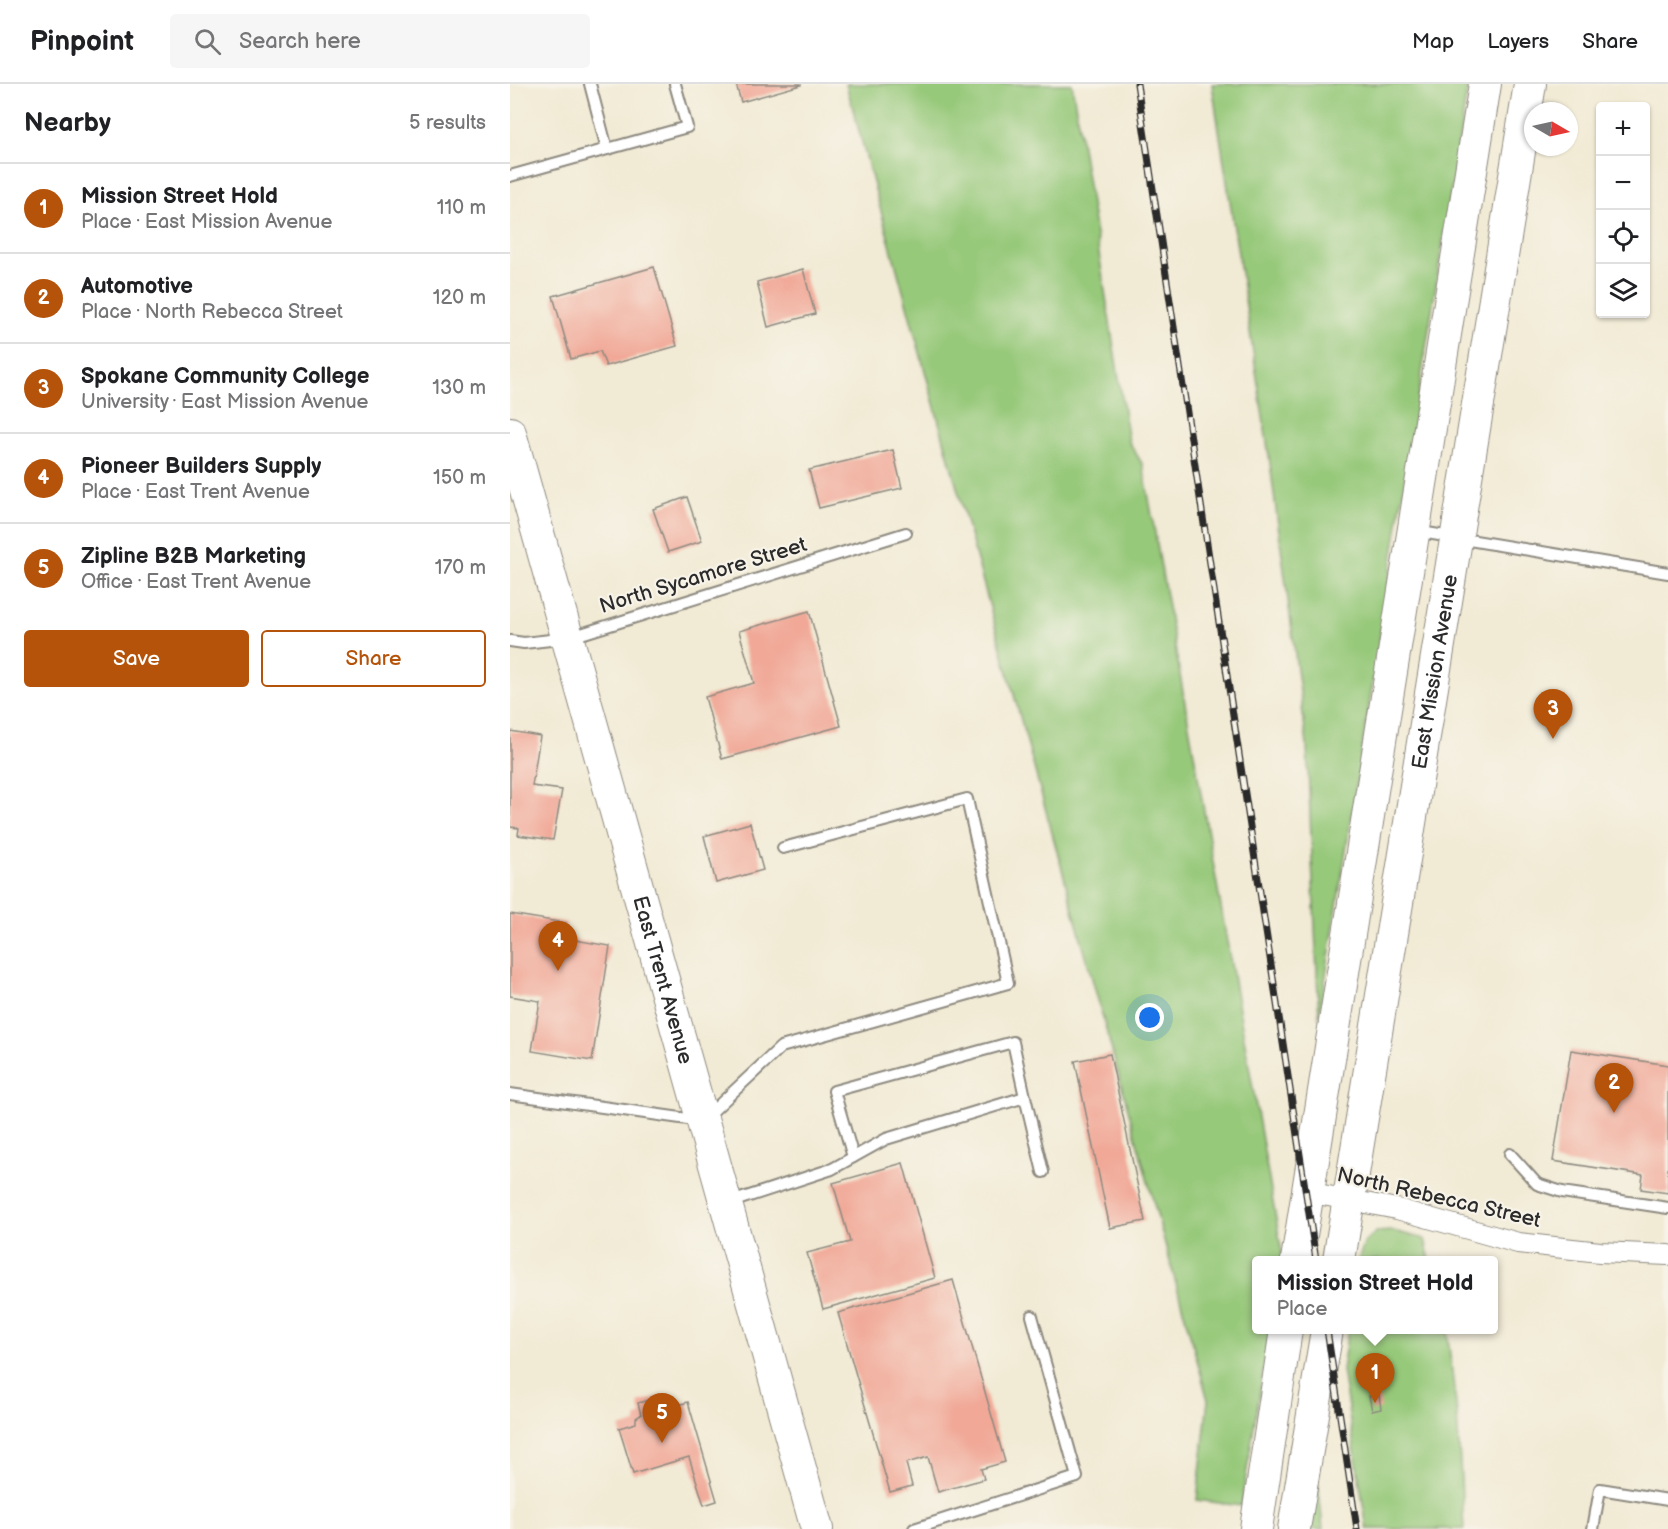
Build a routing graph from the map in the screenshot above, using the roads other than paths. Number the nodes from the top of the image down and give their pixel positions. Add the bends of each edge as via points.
1 (590, 84) edge
2 (675, 84) edge
3 (1485, 84) edge
4 (1530, 84) edge
5 (607, 149) junction
6 (510, 176) edge
7 (510, 433) edge
8 (1415, 531) junction
9 (906, 532) dead end
10 (1456, 537) junction
11 (1668, 573) edge
12 (568, 638) junction
13 (510, 641) edge
14 (783, 848) dead end
15 (510, 1094) edge
16 (1025, 1097) junction
17 (702, 1121) junction
18 (1510, 1154) dead end
19 (853, 1157) junction
20 (1043, 1172) dead end
21 (1307, 1192) junction
22 (1350, 1199) junction
23 (725, 1204) junction
24 (1668, 1208) edge
25 (1668, 1255) edge
26 (1298, 1256) edge
27 (1341, 1256) edge
28 (1032, 1316) dead end
29 (1286, 1334) edge
30 (1326, 1334) edge
31 (1668, 1500) edge
32 (817, 1529) edge
33 (914, 1529) edge
34 (1256, 1529) edge
35 (1294, 1529) edge
36 (1593, 1529) edge

1 - 5 lane
2 - 5 lane via 687,127
3 - 8 main road, East Mission Avenue
4 - 10 main road, East Mission Avenue
5 - 6 lane
7 - 12 main road, East Trent Avenue
8 - 10 lane
8 - 21 main road, East Mission Avenue
9 - 12 lane, North Sycamore Street
10 - 11 lane
10 - 22 main road, East Mission Avenue
12 - 13 lane, North Sycamore Street
12 - 17 main road, East Trent Avenue
14 - 17 lane via 967,799 1008,983 781,1047
15 - 17 lane
16 - 19 lane via 886,1139
16 - 19 lane via 1013,1042 834,1091
16 - 20 lane
17 - 23 main road, East Trent Avenue
18 - 24 lane via 1537,1184 1562,1192
19 - 23 lane via 832,1169
21 - 22 street, North Rebecca Street
21 - 26 main road, East Mission Avenue
22 - 25 street, North Rebecca Street via 1518,1243
22 - 27 main road, East Mission Avenue
23 - 32 main road, East Trent Avenue
28 - 33 lane via 1077,1477
29 - 34 main road
30 - 35 main road
31 - 36 lane via 1600,1489

